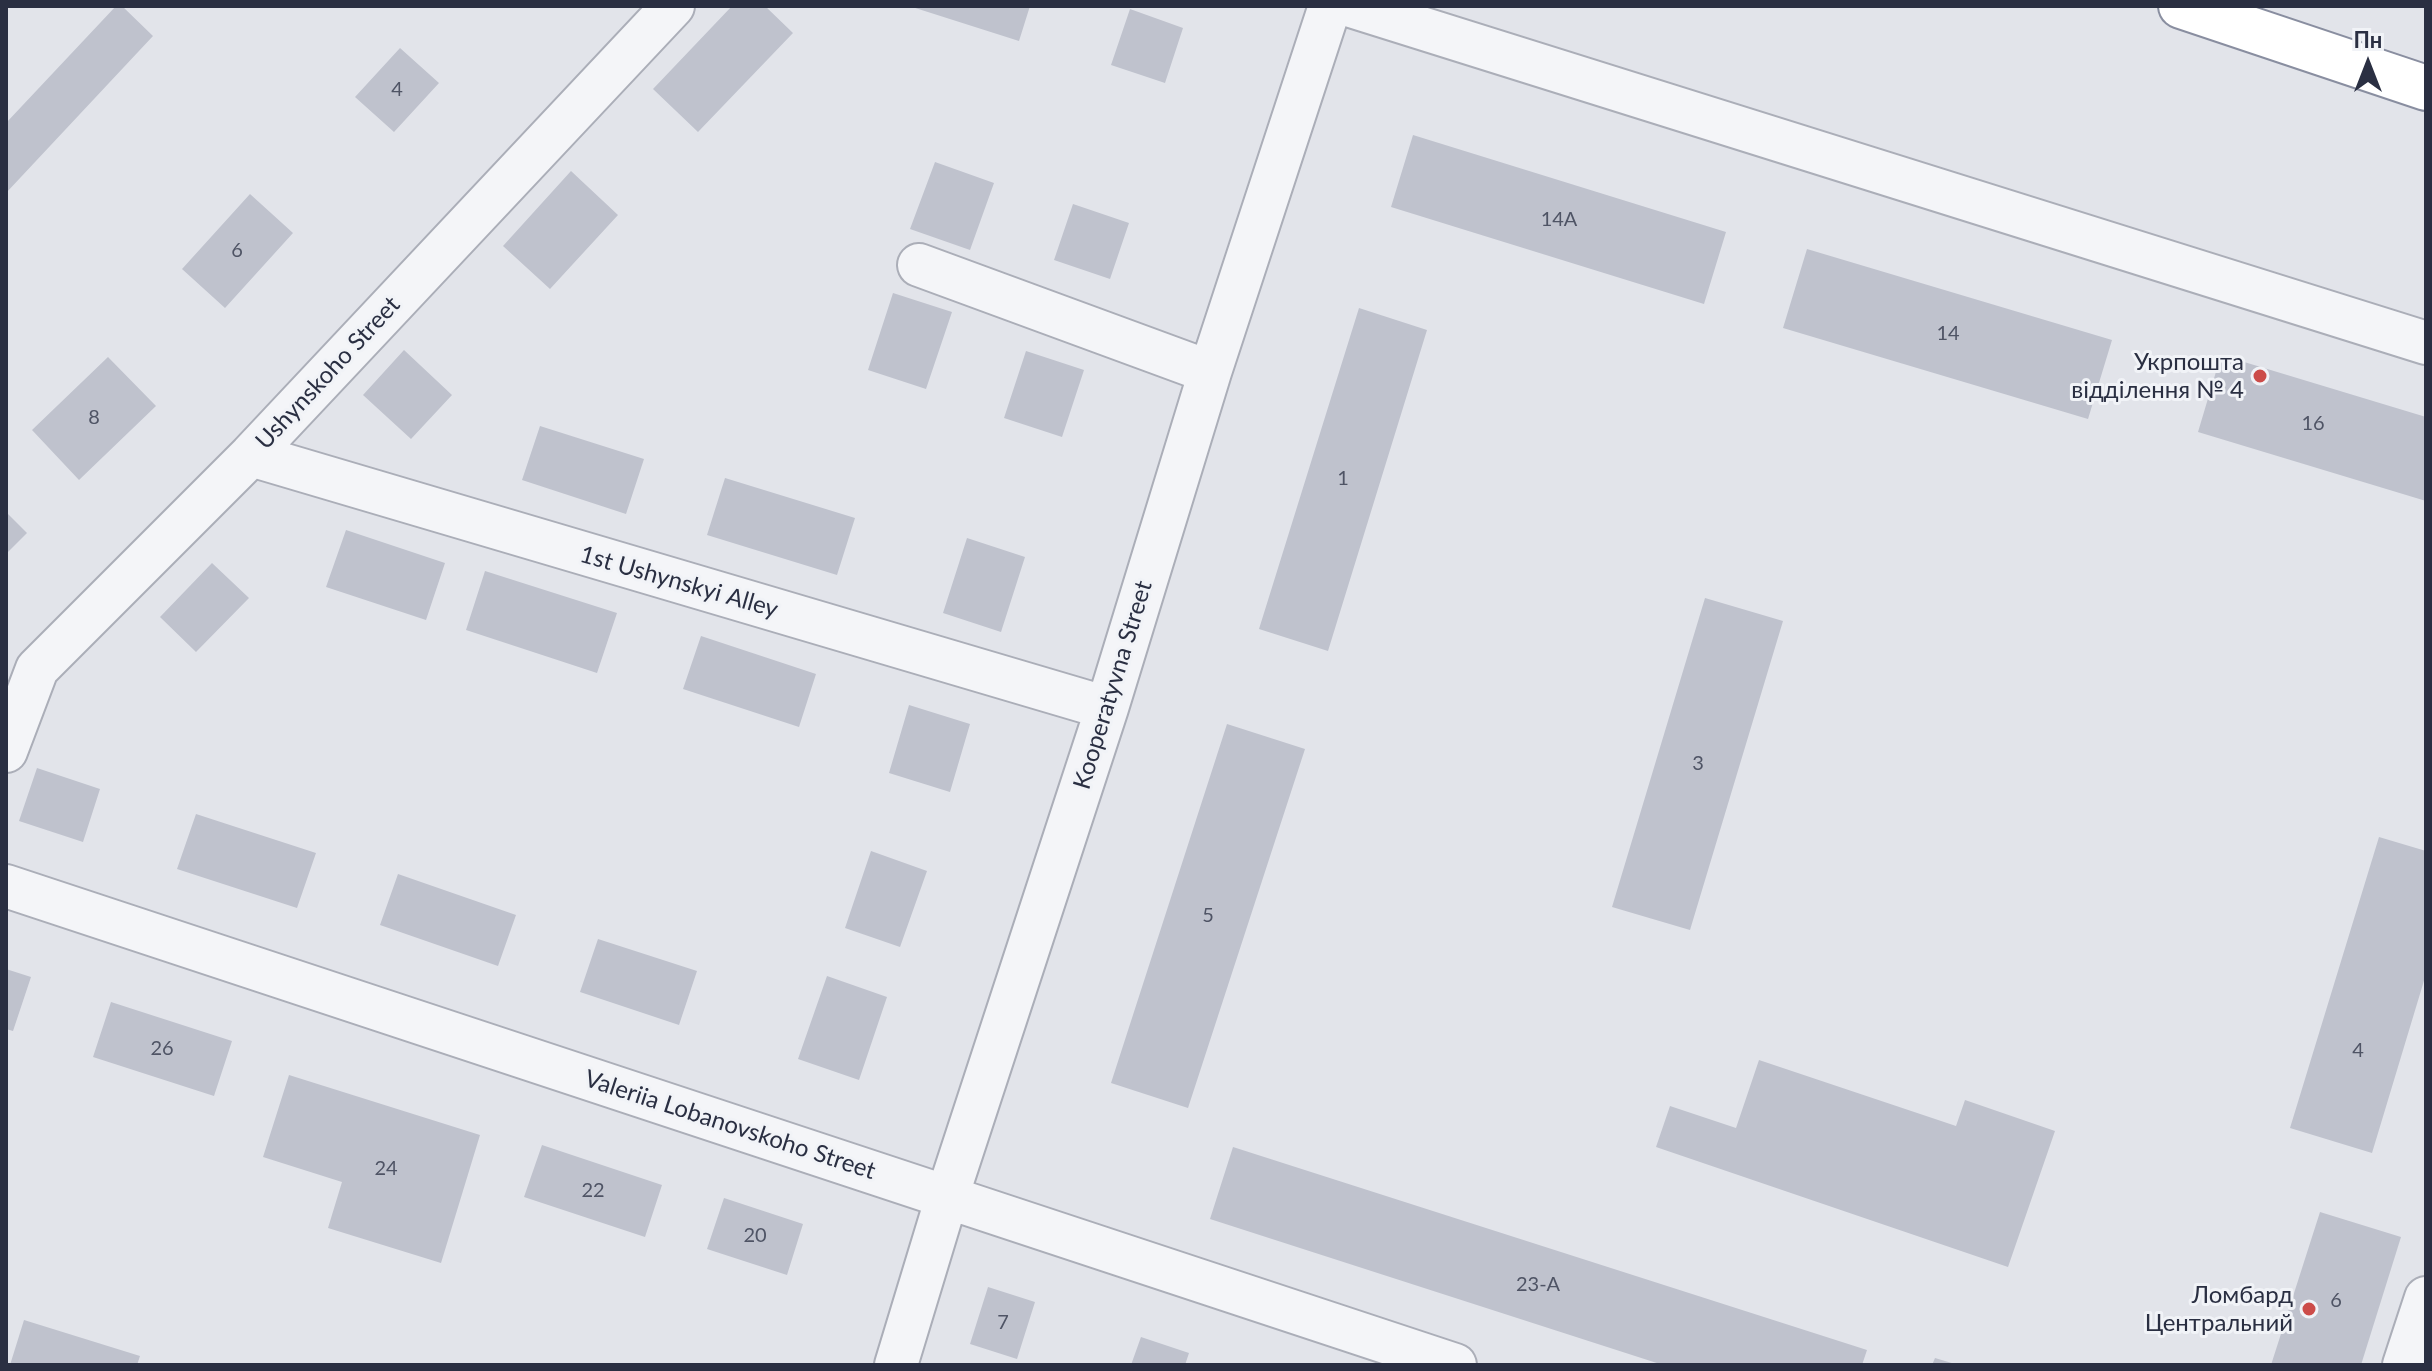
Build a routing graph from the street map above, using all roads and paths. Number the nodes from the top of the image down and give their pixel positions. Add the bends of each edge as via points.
1 (673, 6) edge
2 (1330, 6) edge
3 (1351, 6) edge
4 (2181, 6) edge
5 (2426, 88) edge
6 (919, 265) dead end
7 (2426, 343) edge
8 (1210, 372) junction
9 (251, 455) junction
10 (1107, 708) junction
11 (6, 751) edge
12 (6, 886) edge
13 (947, 1197) junction
14 (2426, 1298) edge
15 (1443, 1363) edge
16 (896, 1365) edge
17 (2404, 1365) edge

1 - 9 street, Ushynskoho Street
2 - 8 street, Kooperatyvna Street
3 - 7 street
4 - 5 highway
6 - 8 street
8 - 10 street, Kooperatyvna Street
9 - 10 street, 1st Ushynskyi Alley
9 - 11 street, Ushynskoho Street via 37,669
10 - 13 street, Kooperatyvna Street
12 - 13 street, Valeriia Lobanovskoho Street
13 - 15 street, Valeriia Lobanovskoho Street
13 - 16 street, Kooperatyvna Street
14 - 17 street

